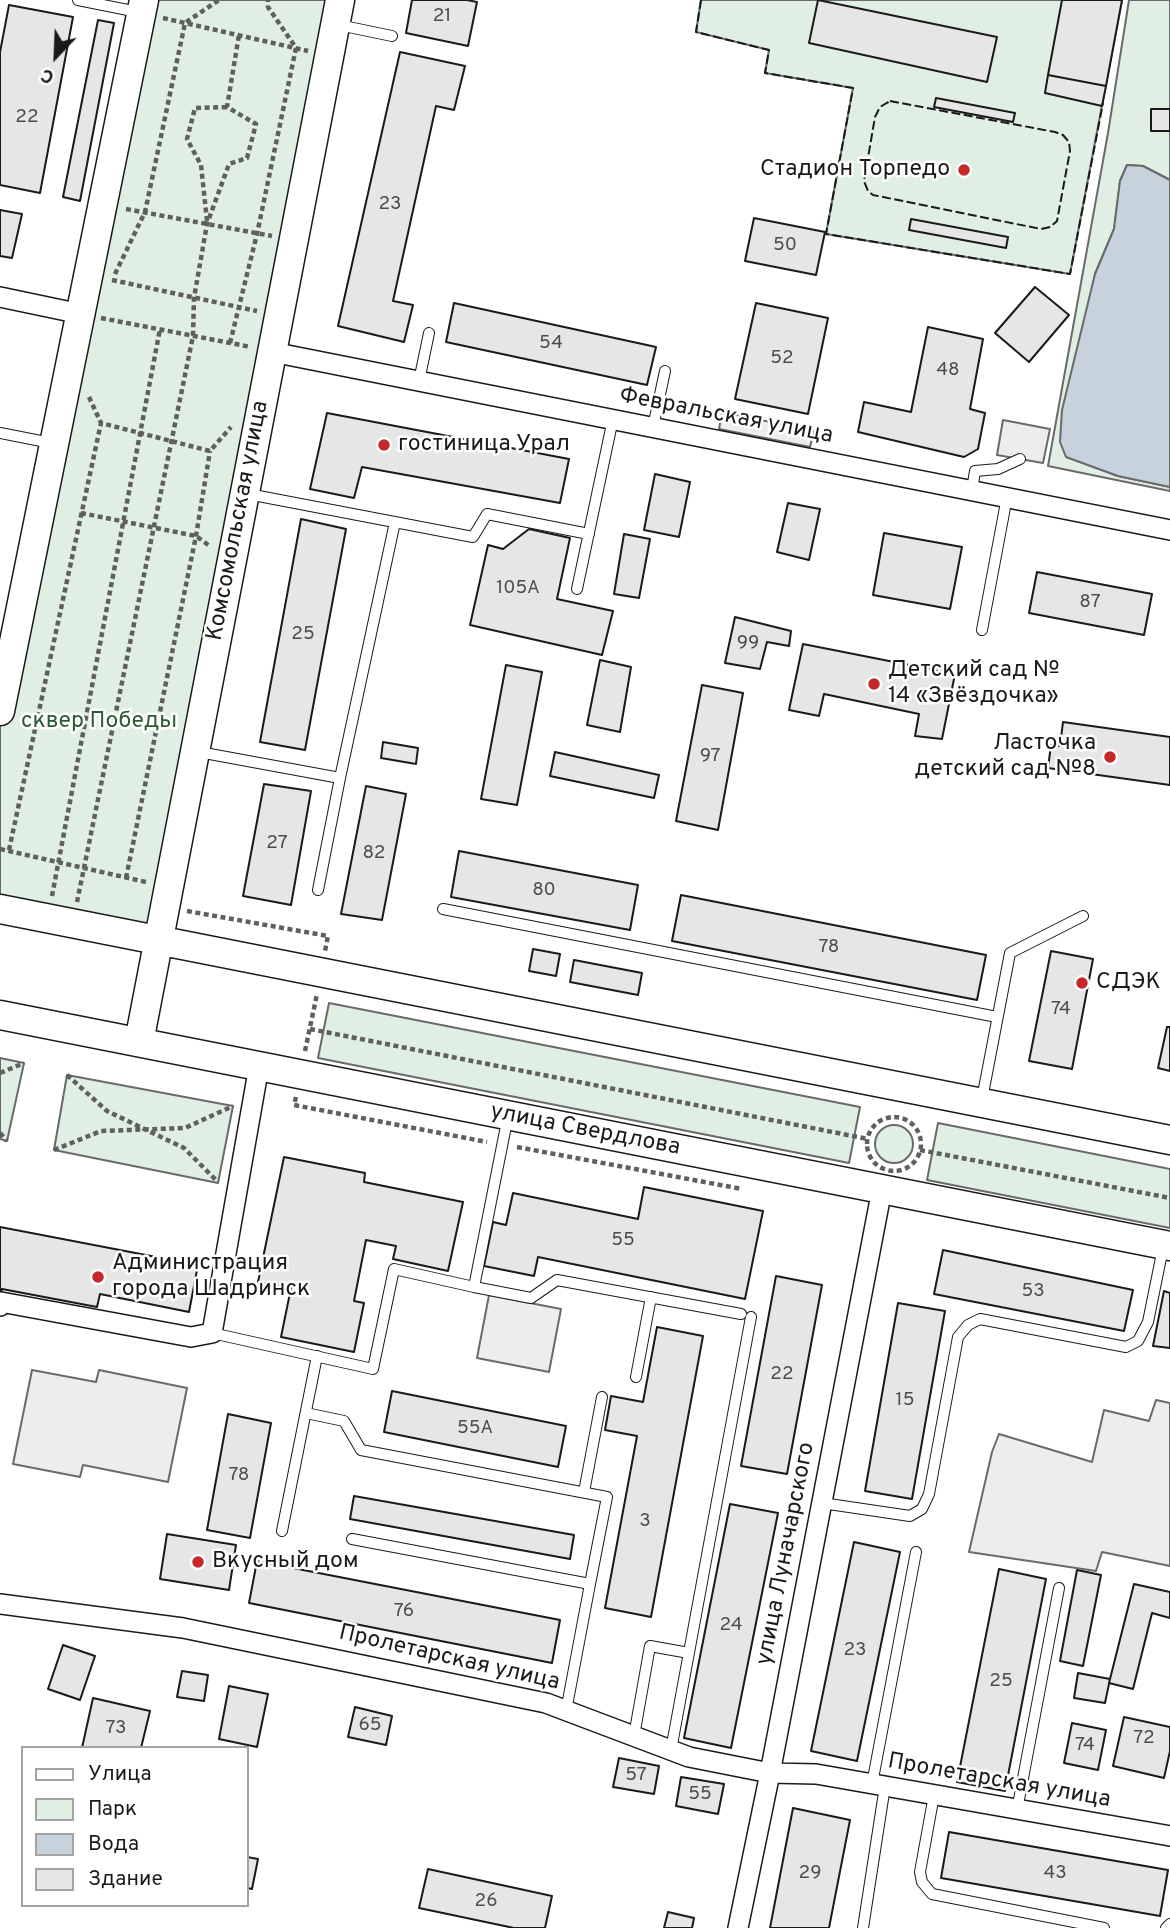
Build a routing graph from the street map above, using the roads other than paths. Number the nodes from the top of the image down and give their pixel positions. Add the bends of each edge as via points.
1 (78, 0) edge
2 (143, 7) edge
3 (337, 12) edge
4 (392, 36) dead end
5 (0, 298) edge
6 (81, 314) junction
7 (429, 333) dead end
8 (272, 352) junction
9 (665, 371) dead end
10 (419, 381) junction
11 (613, 419) junction
12 (653, 427) junction
13 (0, 433) edge
14 (55, 444) junction
15 (1020, 459) dead end
16 (972, 490) junction
17 (245, 494) junction
18 (1007, 497) junction
19 (395, 522) junction
20 (1170, 530) edge
21 (589, 534) junction
22 (577, 589) dead end
23 (982, 630) dead end
24 (0, 708) edge
25 (195, 751) junction
26 (340, 778) junction
27 (318, 890) dead end
28 (0, 909) edge
29 (443, 909) dead end
30 (1083, 916) dead end
31 (158, 940) junction
32 (0, 1014) edge
33 (997, 1017) junction
34 (139, 1042) junction
35 (259, 1066) junction
36 (981, 1103) junction
37 (508, 1115) junction
38 (1170, 1140) edge
39 (882, 1189) junction
40 (1167, 1245) edge
41 (474, 1287) junction
42 (651, 1297) junction
43 (0, 1306) edge
44 (212, 1333) junction
45 (317, 1356) junction
46 (636, 1377) dead end
47 (602, 1397) dead end
48 (306, 1413) junction
49 (584, 1492) junction
50 (822, 1503) junction
51 (282, 1531) dead end
52 (352, 1539) dead end
53 (916, 1552) dead end
54 (590, 1584) junction
55 (1059, 1588) dead end
56 (0, 1604) edge
57 (690, 1653) junction
58 (566, 1711) junction
59 (634, 1736) junction
60 (671, 1750) junction
61 (771, 1773) junction
62 (878, 1785) junction
63 (934, 1795) junction
64 (1017, 1810) junction
65 (1170, 1836) edge
66 (1170, 1924) edge
67 (738, 1928) edge
68 (863, 1928) edge
69 (1104, 1928) edge
70 (1166, 1928) edge

1 - 2 lane
2 - 6 main road via 103,204 100,278
3 - 4 lane
3 - 8 main road, Комсомольская улица
5 - 6 street
6 - 14 main road
7 - 10 lane
8 - 10 street, Февральская улица
8 - 17 main road, Комсомольская улица
9 - 12 lane
10 - 11 street, Февральская улица
11 - 12 street, Февральская улица
11 - 21 lane
12 - 16 street, Февральская улица
13 - 14 lane
14 - 24 main road
15 - 16 lane via 998,469 975,471
16 - 18 street, Февральская улица
17 - 19 lane
17 - 25 main road, Комсомольская улица
18 - 20 street, Февральская улица
18 - 23 lane
19 - 21 lane via 473,537 487,514
19 - 26 lane
21 - 22 lane
25 - 26 lane
25 - 31 main road, Комсомольская улица
26 - 27 lane
28 - 31 main road
29 - 33 lane
30 - 33 lane via 1010,953
31 - 34 main road, Комсомольская улица
31 - 36 main road
32 - 34 main road, улица Свердлова
33 - 36 lane
34 - 35 main road, улица Свердлова
35 - 37 main road, улица Свердлова
35 - 44 street
36 - 38 main road
37 - 39 main road, улица Свердлова
37 - 41 lane
39 - 40 main road, улица Свердлова
39 - 50 street, улица Луначарского
40 - 50 lane via 1148,1322 1138,1341 1126,1347 980,1320 968,1325 958,1337 929,1494 922,1509 910,1516
41 - 42 lane via 531,1298 557,1279
41 - 45 lane via 394,1269 373,1368
42 - 46 lane
42 - 57 lane via 746,1315
43 - 44 street via 1,1302 191,1337
44 - 45 lane
45 - 48 lane
47 - 49 lane
48 - 49 lane via 344,1421 361,1450
48 - 51 lane
49 - 54 lane via 607,1497
50 - 61 street, улица Луначарского
52 - 54 lane
53 - 62 lane
54 - 58 lane
55 - 64 lane
56 - 58 street, Пролетарская улица via 183,1628 546,1703
57 - 59 lane via 650,1646
57 - 60 lane
58 - 59 street, Пролетарская улица
59 - 60 street, Пролетарская улица
60 - 61 street, Пролетарская улица
61 - 62 street, Пролетарская улица via 816,1774
61 - 67 street, улица Луначарского
62 - 63 street, Пролетарская улица
62 - 68 lane
63 - 64 street, Пролетарская улица
63 - 69 lane via 920,1872 932,1894
64 - 65 street, Пролетарская улица
66 - 70 lane

